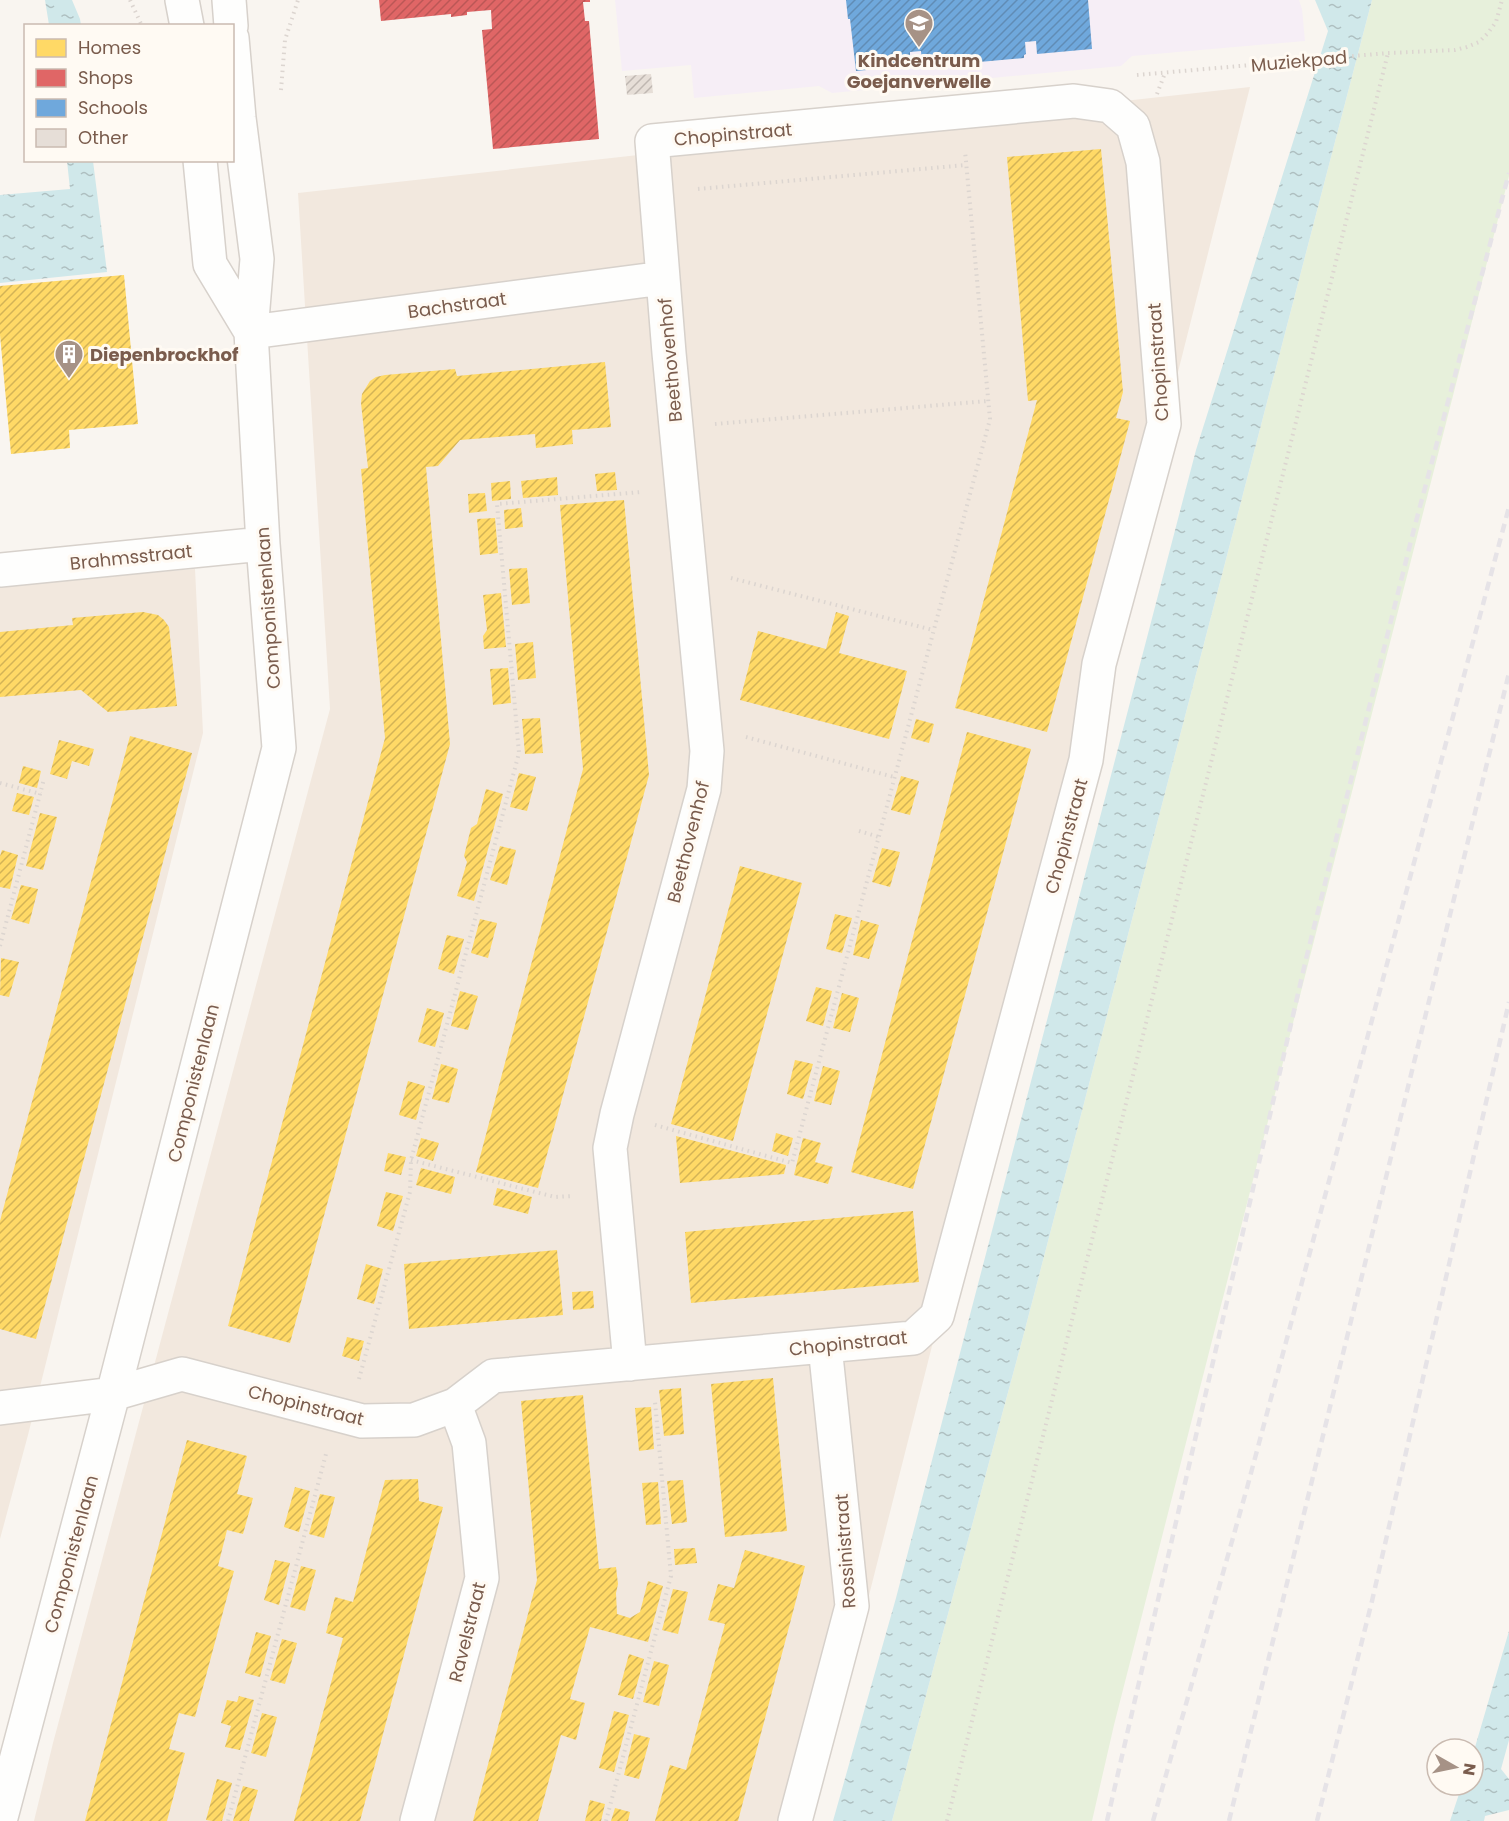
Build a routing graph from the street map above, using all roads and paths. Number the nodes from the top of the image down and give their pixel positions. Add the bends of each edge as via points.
1 (130, 0) edge
2 (182, 0) edge
3 (229, 0) edge
4 (1502, 0) edge
5 (141, 24) edge
6 (187, 24) edge
7 (231, 24) edge
8 (1388, 53) junction
9 (234, 61) edge
10 (1134, 75) dead end
11 (961, 112) junction
12 (200, 162) edge
13 (966, 165) junction
14 (657, 193) junction
15 (663, 278) junction
16 (251, 332) junction
17 (988, 401) junction
18 (676, 428) junction
19 (682, 489) junction
20 (263, 544) junction
21 (690, 567) junction
22 (0, 570) edge
23 (933, 630) junction
24 (705, 726) junction
25 (894, 777) junction
26 (44, 779) dead end
27 (0, 783) edge
28 (40, 794) junction
29 (859, 831) dead end
30 (879, 837) junction
31 (0, 946) edge
32 (617, 1114) junction
33 (411, 1160) junction
34 (614, 1194) junction
35 (825, 1347) junction
36 (641, 1363) junction
37 (113, 1394) junction
38 (455, 1405) junction
39 (0, 1408) edge
40 (342, 1416) junction
41 (0, 1821) edge
42 (228, 1821) edge
43 (417, 1821) edge
44 (606, 1821) edge
45 (795, 1821) edge
46 (947, 1821) edge

1 - 5 path
2 - 6 street
3 - 7 street
4 - 8 path, Muziekpad via 1496,22 1479,42 1455,50
8 - 10 path, Muziekpad
8 - 46 path
9 - 16 street, Componistenlaan via 257,259
11 - 13 path
11 - 14 street, Chopinstraat via 652,141
11 - 35 street, Chopinstraat via 1074,101 1110,106 1133,126 1143,162 1164,424 1099,664 1086,760 937,1316 913,1338
12 - 16 street, Componistenlaan via 210,264
13 - 14 path
13 - 17 path
14 - 15 street, Chopinstraat
15 - 16 street, Bachstraat
15 - 18 street, Beethovenhof
16 - 20 street, Componistenlaan
17 - 18 path
17 - 23 path via 990,419
18 - 19 street, Beethovenhof
19 - 21 street, Beethovenhof
19 - 33 path via 497,504 519,753
20 - 22 street, Brahmsstraat
20 - 37 street, Componistenlaan via 279,748
21 - 23 path
21 - 24 street, Beethovenhof
23 - 25 path
24 - 25 path
24 - 32 street, Beethovenhof via 704,789
25 - 30 path
26 - 28 path
27 - 28 path
28 - 31 path
29 - 30 path
30 - 32 path via 792,1162
32 - 34 street, Beethovenhof via 610,1148
33 - 34 path via 555,1197
33 - 40 path via 410,1192
34 - 36 street, Beethovenhof
35 - 36 street, Chopinstraat
35 - 45 street, Rossinistraat via 852,1606
36 - 38 street, Chopinstraat via 494,1376
36 - 44 path via 671,1576
37 - 39 street, Chopinstraat
37 - 40 street, Chopinstraat via 182,1374
37 - 41 street, Componistenlaan
38 - 40 street, Chopinstraat via 414,1420 362,1421
38 - 43 street, Ravelstraat via 469,1443 482,1578
40 - 42 path

